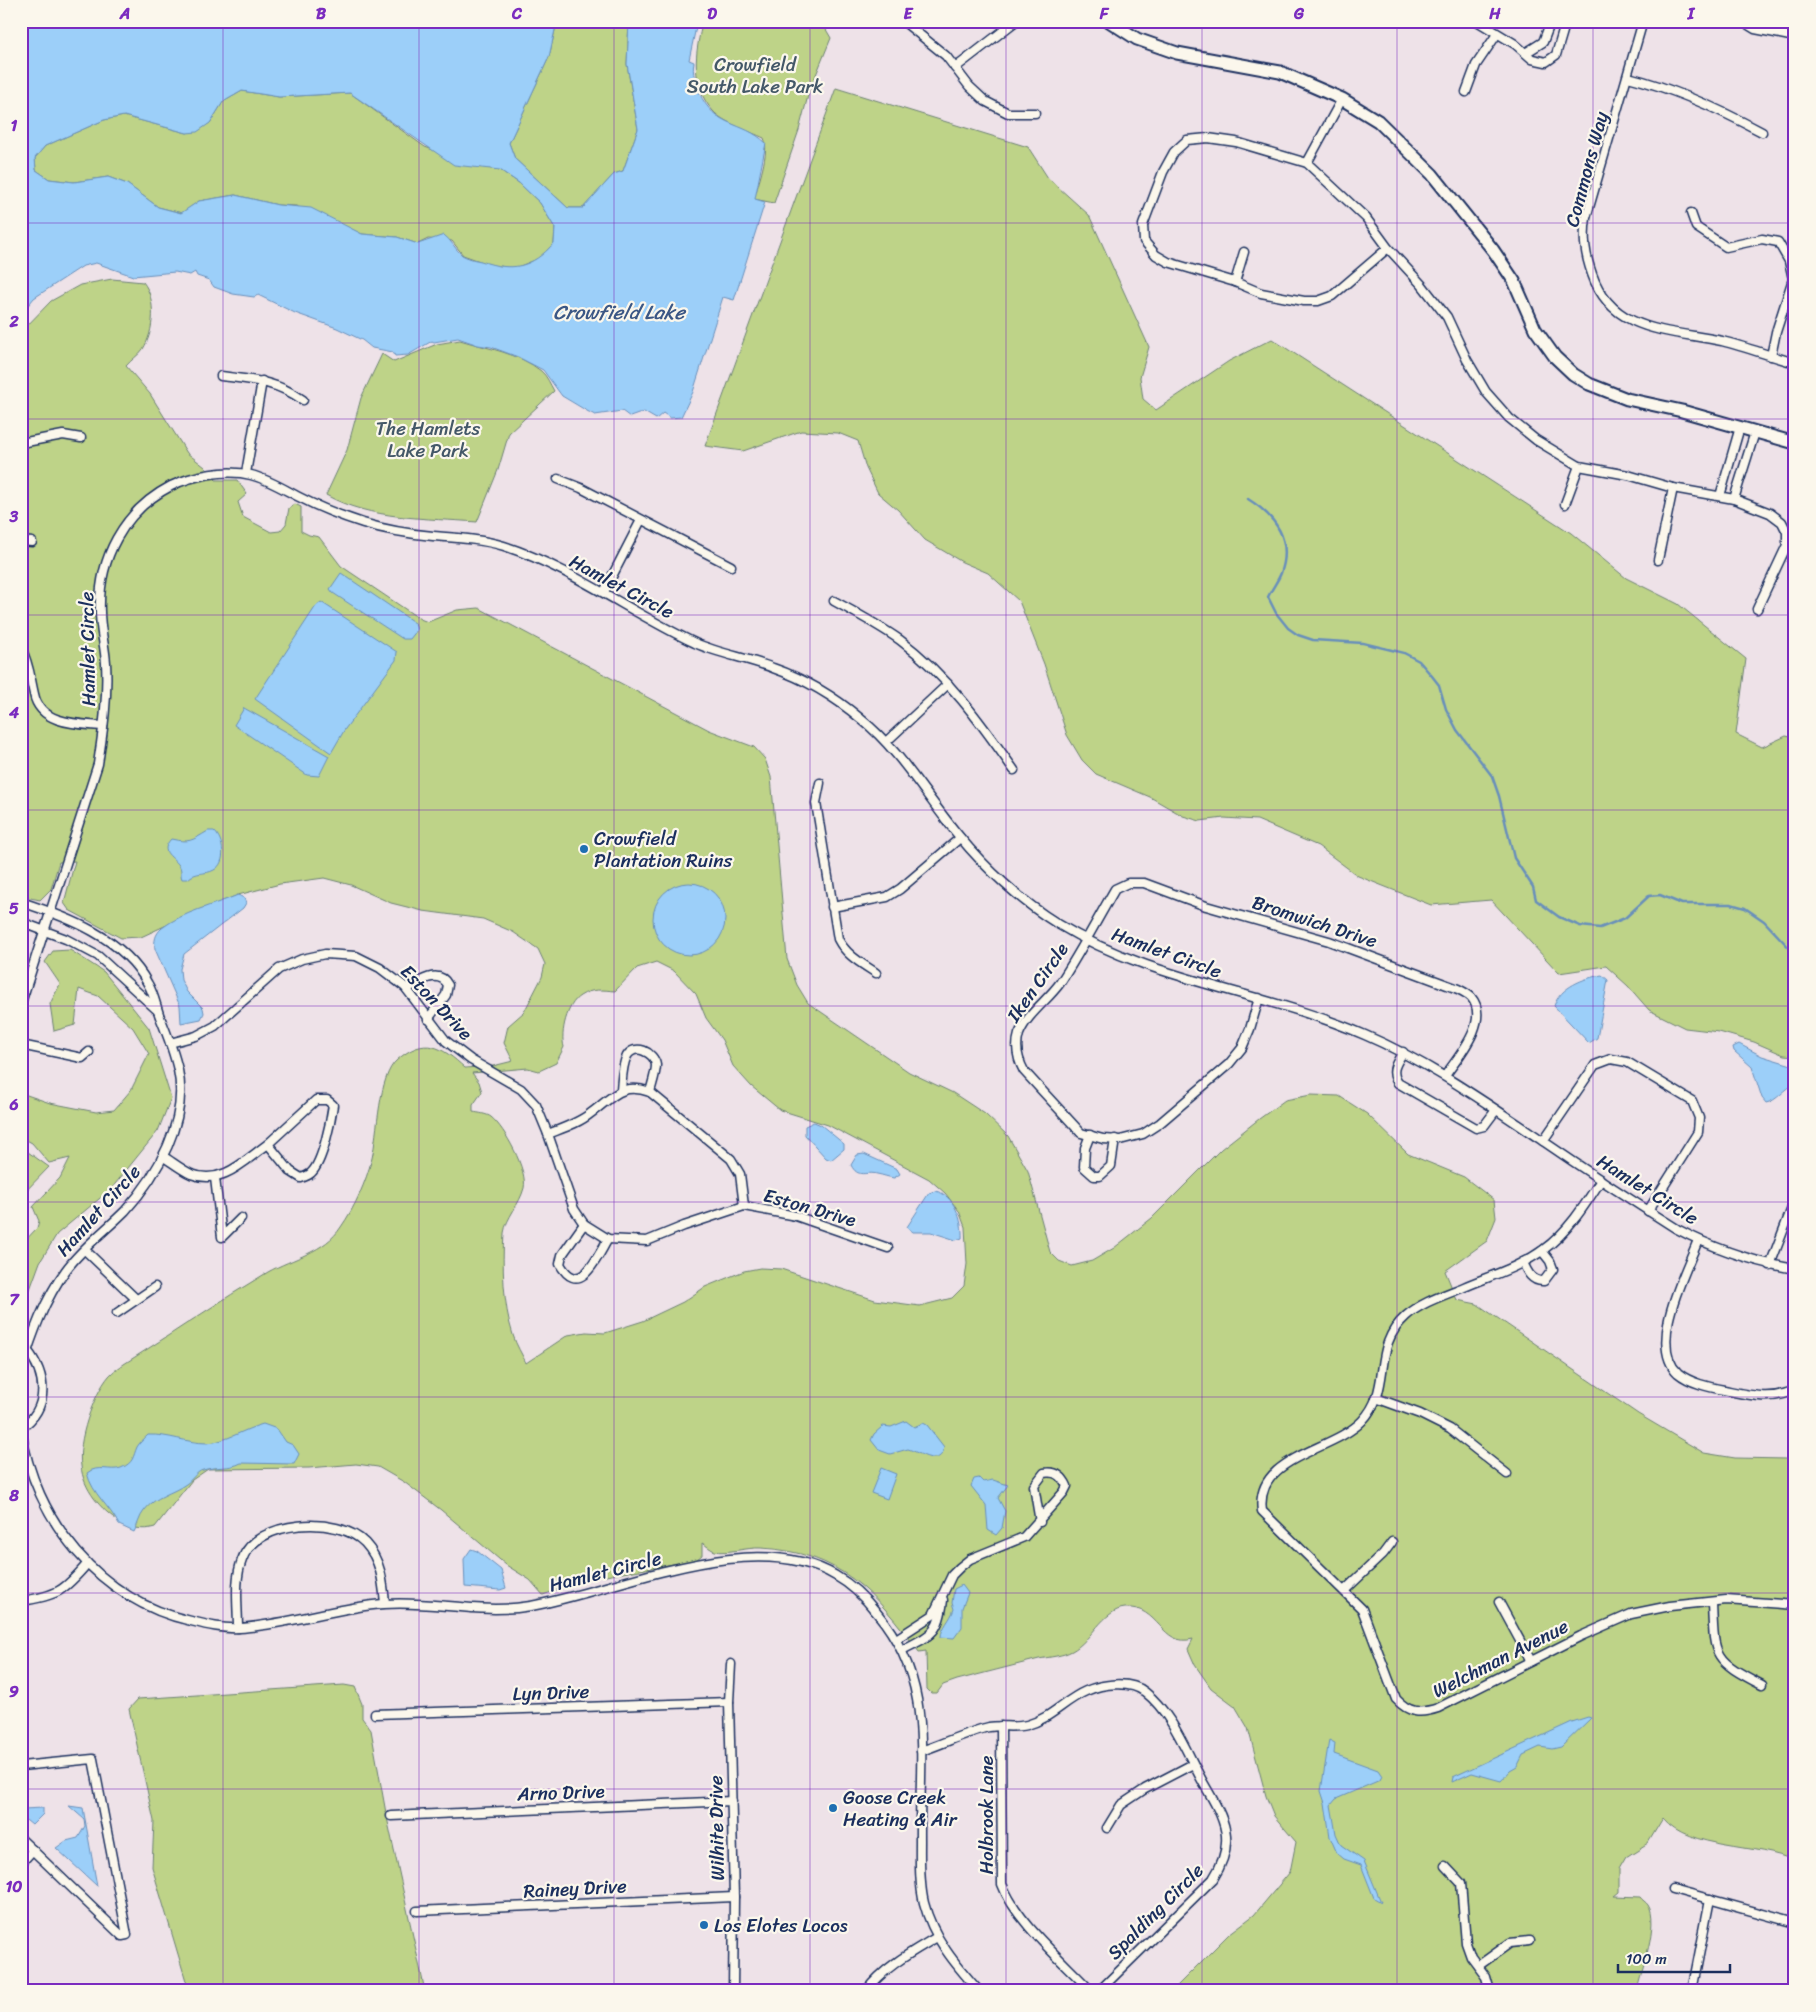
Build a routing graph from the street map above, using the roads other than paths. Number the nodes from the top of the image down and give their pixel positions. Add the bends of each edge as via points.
1 (903, 21) edge
2 (1016, 21) edge
3 (1109, 21) edge
4 (1477, 21) edge
5 (1551, 21) edge
6 (1566, 21) edge
7 (1643, 21) edge
8 (1742, 21) edge
9 (1497, 34) junction
10 (1795, 37) edge
11 (1527, 52) junction
12 (955, 68) junction
13 (1628, 77) junction
14 (1466, 92) dead end
15 (1342, 99) junction
16 (1035, 113) dead end
17 (1762, 132) dead end
18 (1307, 163) junction
19 (1691, 213) dead end
20 (1388, 248) junction
21 (1244, 252) dead end
22 (1235, 282) junction
23 (1771, 356) junction
24 (1795, 363) edge
25 (221, 376) dead end
26 (262, 381) junction
27 (303, 400) dead end
28 (1740, 427) junction
29 (1755, 432) junction
30 (81, 438) dead end
31 (21, 443) edge
32 (1795, 443) edge
33 (1578, 466) junction
34 (246, 473) junction
35 (558, 479) dead end
36 (1673, 488) junction
37 (1720, 496) junction
38 (1734, 499) junction
39 (1565, 504) dead end
40 (641, 520) junction
41 (21, 541) edge
42 (32, 542) dead end
43 (1658, 560) dead end
44 (731, 566) dead end
45 (604, 592) junction
46 (834, 602) dead end
47 (1757, 609) dead end
48 (21, 648) edge
49 (948, 684) junction
50 (104, 726) junction
51 (887, 741) junction
52 (1014, 770) dead end
53 (820, 783) dead end
54 (960, 838) junction
55 (21, 902) edge
56 (832, 907) junction
57 (50, 911) junction
58 (21, 922) edge
59 (45, 930) junction
60 (1086, 938) junction
61 (876, 973) dead end
62 (407, 989) junction
63 (1259, 998) junction
64 (21, 1003) edge
65 (158, 1010) junction
66 (428, 1019) junction
67 (170, 1043) junction
68 (21, 1045) edge
69 (89, 1052) dead end
70 (1403, 1052) junction
71 (1445, 1076) junction
72 (621, 1090) junction
73 (650, 1092) junction
74 (1496, 1110) junction
75 (548, 1134) junction
76 (1090, 1135) junction
77 (1115, 1139) junction
78 (1543, 1141) junction
79 (268, 1144) junction
80 (164, 1157) junction
81 (215, 1178) junction
82 (1601, 1180) junction
83 (1795, 1200) edge
84 (744, 1206) junction
85 (1648, 1211) junction
86 (241, 1218) dead end
87 (584, 1224) junction
88 (608, 1239) junction
89 (1698, 1240) junction
90 (888, 1248) dead end
91 (85, 1250) junction
92 (1542, 1251) junction
93 (1523, 1262) junction
94 (1770, 1265) junction
95 (1795, 1269) edge
96 (155, 1287) dead end
97 (136, 1299) junction
98 (117, 1313) dead end
99 (27, 1350) junction
100 (21, 1370) edge
101 (1795, 1390) edge
102 (1376, 1398) junction
103 (21, 1429) edge
104 (1506, 1474) dead end
105 (1040, 1522) junction
106 (1392, 1542) dead end
107 (87, 1564) junction
108 (1344, 1591) junction
109 (943, 1596) junction
110 (21, 1601) edge
111 (1499, 1602) dead end
112 (1712, 1602) junction
113 (385, 1604) junction
114 (1795, 1605) edge
115 (238, 1628) junction
116 (896, 1639) junction
117 (902, 1650) junction
118 (1531, 1661) junction
119 (730, 1664) dead end
120 (1762, 1685) dead end
121 (729, 1702) junction
122 (374, 1714) dead end
123 (1002, 1726) junction
124 (921, 1752) junction
125 (1193, 1764) junction
126 (21, 1766) edge
127 (732, 1801) junction
128 (391, 1816) dead end
129 (1107, 1828) dead end
130 (21, 1839) edge
131 (33, 1850) junction
132 (21, 1862) edge
133 (1445, 1866) dead end
134 (1673, 1889) dead end
135 (734, 1897) junction
136 (1710, 1899) junction
137 (417, 1911) dead end
138 (1795, 1923) edge
139 (937, 1937) junction
140 (1529, 1941) dead end
141 (1478, 1966) junction
142 (733, 1991) edge
143 (866, 1991) edge
144 (979, 1991) edge
145 (1091, 1991) edge
146 (1099, 1991) edge
147 (1490, 1991) edge
148 (1692, 1991) edge

1 - 12 street via 946,56
2 - 12 street
3 - 15 street via 1137,39 1177,53 1280,72
4 - 9 street
5 - 11 street via 1543,42
6 - 11 street via 1556,55 1551,60 1532,59
7 - 13 street, Commons Way
8 - 10 street via 1755,28
9 - 11 street
9 - 14 street via 1476,66
12 - 16 street via 985,101 1008,113
13 - 17 street via 1666,86
13 - 23 street, Commons Way via 1586,218 1585,253 1597,288 1620,316 1653,328 1724,342
15 - 18 street
15 - 28 street via 1378,121 1432,174 1493,250 1514,281 1535,329 1555,357 1573,374 1627,399
18 - 20 street via 1366,218
18 - 22 street via 1236,142 1208,138 1187,140 1174,152 1145,219 1144,241 1156,255 1168,262
19 - 23 street via 1696,227 1726,247 1762,239 1778,242 1790,261 1793,280
20 - 22 street via 1347,285 1318,301 1261,293
20 - 33 street via 1447,317 1486,392 1509,418 1536,440
21 - 22 street
23 - 24 street, Commons Way
25 - 26 street
26 - 27 street via 287,389
26 - 34 street
28 - 29 street
28 - 37 street
29 - 32 street
29 - 38 street
30 - 31 street via 63,435
33 - 36 street via 1628,475
33 - 39 street
34 - 45 street, Hamlet Circle via 369,525 499,544
34 - 50 street, Hamlet Circle via 199,477 174,484 149,500 125,525 112,546 102,571 100,597 106,663
35 - 40 street
36 - 37 street
36 - 43 street
37 - 38 street
38 - 47 street via 1770,514 1782,522 1787,532 1787,545
40 - 44 street
40 - 45 street
41 - 42 street
45 - 51 street, Hamlet Circle via 701,646 770,666 804,680 859,717
46 - 49 street via 899,640
48 - 50 street via 32,675 34,696 44,711 64,722
49 - 51 street
49 - 52 street
50 - 57 street, Hamlet Circle via 87,802
51 - 54 street, Hamlet Circle
53 - 56 street via 816,803
54 - 56 street via 887,897
54 - 60 street, Hamlet Circle via 990,870 1020,895 1056,923
55 - 57 street, Hamlet Circle
56 - 61 street via 843,949
57 - 59 street, Hamlet Circle
57 - 65 street, Hamlet Circle via 89,928 121,952 149,985
58 - 59 street, Hamlet Circle
59 - 64 street
59 - 65 street, Hamlet Circle via 98,956
60 - 63 street, Hamlet Circle via 1129,960 1187,980
60 - 71 street, Bromwich Drive via 1115,890 1128,883 1144,883 1206,906 1329,941 1394,964 1458,989 1471,997 1477,1010 1477,1027
60 - 76 street, Iken Circle via 1059,984 1025,1023 1017,1049 1024,1071 1081,1132
62 - 66 street, Eston Drive
62 - 66 street via 436,976 445,980 448,985 446,996
62 - 67 street, Eston Drive via 380,968 356,956 325,954 302,958 279,969 215,1026 196,1036
63 - 70 street, Hamlet Circle via 1326,1019
63 - 77 street, Iken Circle via 1242,1048 1229,1064 1160,1123 1143,1134
65 - 67 street, Hamlet Circle
66 - 75 street, Eston Drive via 446,1041 464,1055 521,1089 536,1105
67 - 80 street, Hamlet Circle via 179,1072 180,1092 176,1122
68 - 69 street via 82,1058
70 - 71 street, Hamlet Circle
70 - 74 street via 1393,1070 1398,1083 1476,1128 1484,1126
71 - 74 street, Hamlet Circle
72 - 73 street via 636,1087
72 - 73 street via 627,1056 639,1049 647,1052 656,1066
72 - 75 street via 591,1114
73 - 84 street via 731,1159 740,1174
74 - 78 street, Hamlet Circle
75 - 87 street, Eston Drive via 574,1209
76 - 77 street, Iken Circle
76 - 77 street via 1084,1166 1094,1176 1100,1176 1112,1166
78 - 82 street, Hamlet Circle
78 - 85 street via 1595,1065 1611,1060 1627,1062 1692,1101 1699,1118 1698,1132
79 - 79 street via 316,1100 327,1100 333,1105 317,1165 311,1173 301,1178 290,1171
79 - 81 street via 228,1174
80 - 81 street via 191,1174
80 - 91 street, Hamlet Circle via 126,1210
81 - 86 street via 222,1237
82 - 85 street, Hamlet Circle
82 - 92 street, Welchman Avenue via 1580,1212
83 - 94 street
84 - 88 street, Eston Drive via 647,1241
84 - 90 street, Eston Drive via 796,1216
85 - 89 street, Hamlet Circle
87 - 88 street, Eston Drive
87 - 88 street via 562,1255 560,1264 572,1277 586,1275
89 - 94 street, Hamlet Circle
89 - 101 street via 1667,1325 1666,1344 1674,1367 1694,1382 1745,1394 1780,1397
91 - 97 street
91 - 99 street, Hamlet Circle via 67,1269 45,1304
92 - 93 street, Welchman Avenue
92 - 93 street via 1552,1269 1544,1281 1532,1278
93 - 102 street, Welchman Avenue via 1424,1304 1408,1314 1390,1335 1385,1347 1382,1381
94 - 95 street, Hamlet Circle
96 - 97 street
97 - 98 street
99 - 100 street, Hamlet Circle
99 - 103 street via 38,1364 44,1381 40,1404 30,1422
102 - 104 street via 1450,1429
102 - 108 street, Welchman Avenue via 1362,1421 1277,1470 1262,1489 1262,1511
103 - 107 street, Hamlet Circle via 35,1486 68,1542
105 - 105 street via 1067,1486 1058,1474 1044,1473 1034,1486
105 - 109 street via 1024,1537 970,1559 952,1575
106 - 108 street
107 - 110 street via 69,1585 53,1596
107 - 115 street, Hamlet Circle via 130,1596 156,1610 202,1624
108 - 118 street, Welchman Avenue via 1362,1609 1396,1699 1413,1712 1424,1713 1438,1708
109 - 116 street via 925,1622
109 - 117 street via 941,1619 937,1626 930,1635
111 - 118 street
112 - 114 street, Welchman Avenue via 1726,1600
112 - 118 street, Welchman Avenue via 1631,1614
112 - 120 street via 1717,1653 1724,1663
113 - 115 street, Hamlet Circle
113 - 115 street via 381,1569 369,1548 354,1534 337,1526 278,1529 257,1541 242,1560 238,1583
113 - 116 street, Hamlet Circle via 485,1610 530,1606 724,1558 766,1557 810,1563 838,1576 864,1597
116 - 117 street, Hamlet Circle
117 - 124 street, Hamlet Circle via 918,1696
119 - 121 street, Wilhite Drive
121 - 122 street, Lyn Drive
121 - 127 street, Wilhite Drive
123 - 124 street, Spalding Circle via 988,1727
123 - 125 street, Spalding Circle via 1026,1725 1058,1710 1085,1691 1102,1685 1122,1684 1143,1690 1160,1708
123 - 145 street, Holbrook Lane via 1002,1884 1019,1915
124 - 139 street, Hamlet Circle via 923,1900
125 - 129 street via 1121,1805
125 - 146 street, Spalding Circle via 1227,1832 1222,1864 1213,1879
126 - 131 street via 93,1759 126,1935 122,1936
127 - 128 street, Arno Drive
127 - 135 street, Wilhite Drive
130 - 131 street
131 - 132 street
133 - 141 street via 1461,1883 1466,1943
134 - 136 street
135 - 137 street, Rainey Drive
135 - 142 street, Wilhite Drive
136 - 138 street
136 - 148 street
139 - 143 street via 906,1955
139 - 144 street, Hamlet Circle
140 - 141 street via 1510,1943
141 - 147 street

